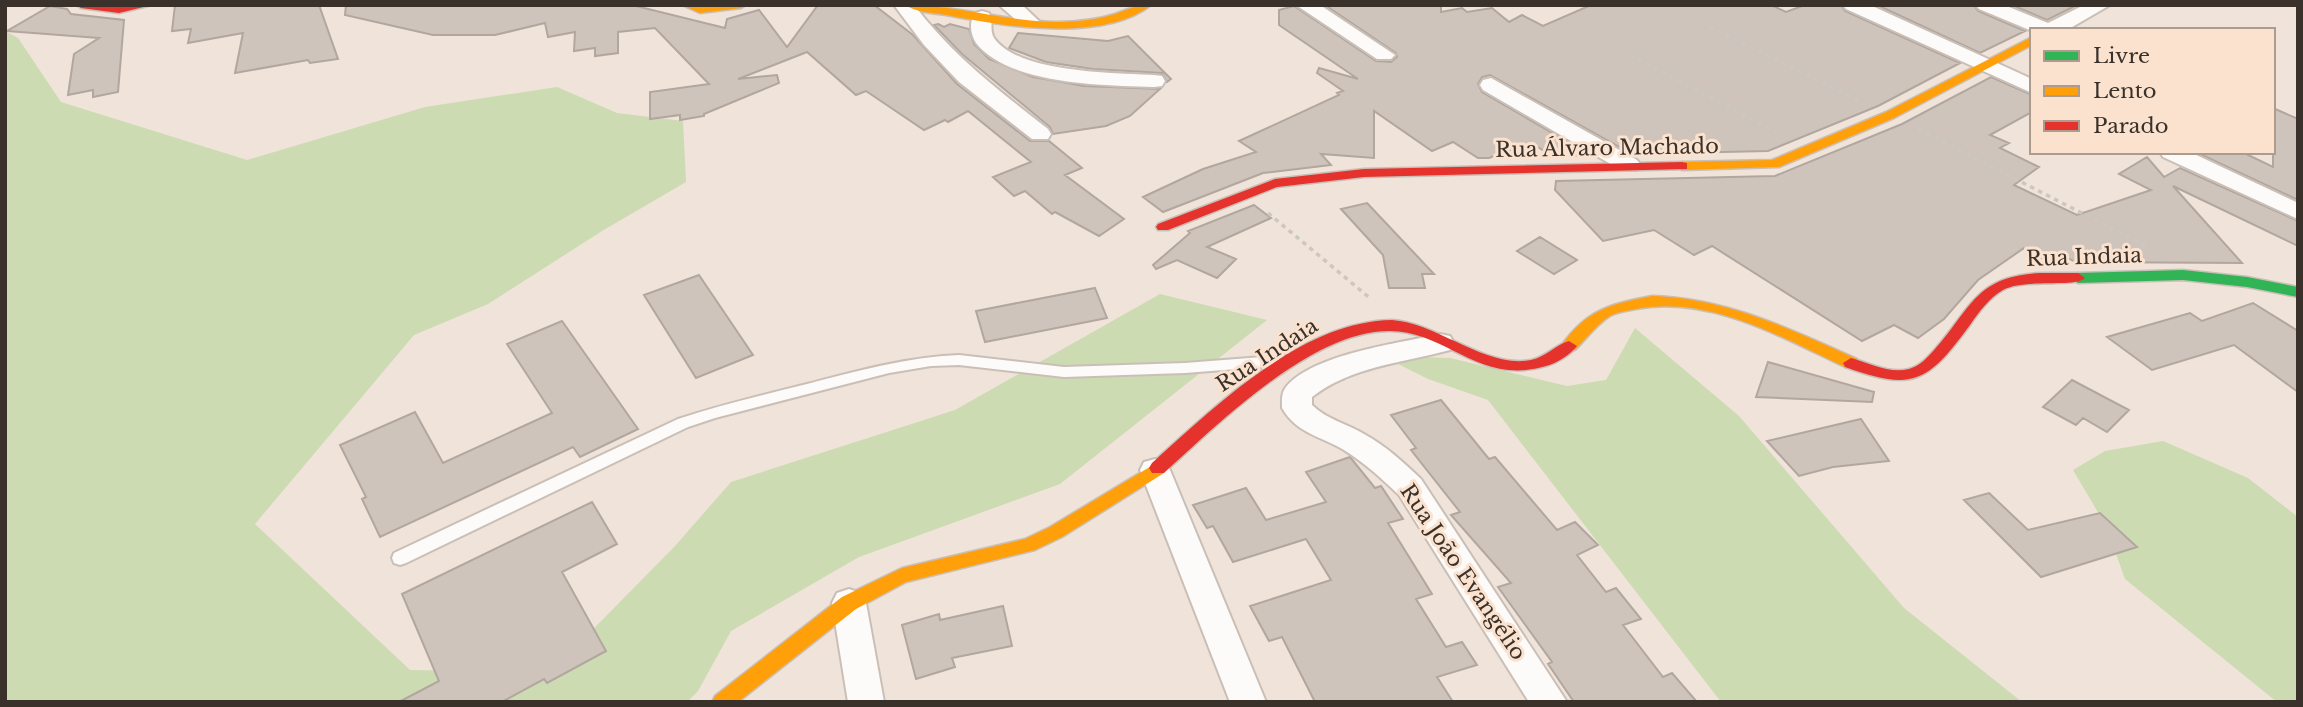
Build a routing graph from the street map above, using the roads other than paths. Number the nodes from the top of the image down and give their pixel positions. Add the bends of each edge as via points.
1 (81, 5) edge
2 (147, 5) edge
3 (687, 5) edge
4 (741, 5) edge
5 (904, 5) edge
6 (910, 5) edge
7 (1009, 5) edge
8 (1146, 5) edge
9 (1306, 5) edge
10 (1853, 5) edge
11 (1986, 5) edge
12 (2100, 5) edge
13 (982, 17) junction
14 (1030, 22) junction
15 (2044, 28) edge
16 (2053, 28) edge
17 (2030, 41) edge
18 (1384, 55) dead end
19 (1984, 64) junction
20 (1154, 81) dead end
21 (1491, 85) dead end
22 (2030, 86) edge
23 (1040, 134) dead end
24 (2175, 154) edge
25 (1629, 165) junction
26 (2298, 212) edge
27 (1163, 227) dead end
28 (2298, 292) edge
29 (1440, 343) junction
30 (1291, 360) junction
31 (1155, 470) junction
32 (400, 558) dead end
33 (849, 603) junction
34 (722, 702) edge
35 (866, 702) edge
36 (1248, 702) edge
37 (1549, 702) edge

1 - 2 street via 119,9
3 - 4 street via 700,10
5 - 23 street via 930,41 967,77
6 - 13 street
7 - 14 street
8 - 14 street via 1111,23 1065,26
9 - 18 street
10 - 19 street
11 - 15 street
12 - 16 street
13 - 14 street
13 - 20 street via 985,42 998,53 1026,64 1080,77
17 - 19 street, Rua Álvaro Machado
19 - 22 street
19 - 25 street, Rua Álvaro Machado via 1890,115 1812,150 1763,165
21 - 25 street
24 - 26 street
25 - 27 street, Rua Álvaro Machado via 1364,173 1275,183
28 - 29 street, Rua Indaia via 2183,275 2004,283 1980,301 1930,366 1903,377 1856,365 1748,319 1668,300 1641,301 1605,312 1555,359 1532,367 1474,357
29 - 30 street, Rua Indaia via 1405,327 1370,327 1344,332
29 - 37 street, Rua João Evangélio via 1342,366 1297,393 1297,408 1313,424 1381,459 1410,486
30 - 31 street, Rua Indaia via 1240,395
30 - 32 lane via 1064,372 959,360 889,368 683,423
31 - 33 street, Rua Indaia via 1029,545 902,576
31 - 36 street
33 - 34 street, Rua Indaia
33 - 35 street

